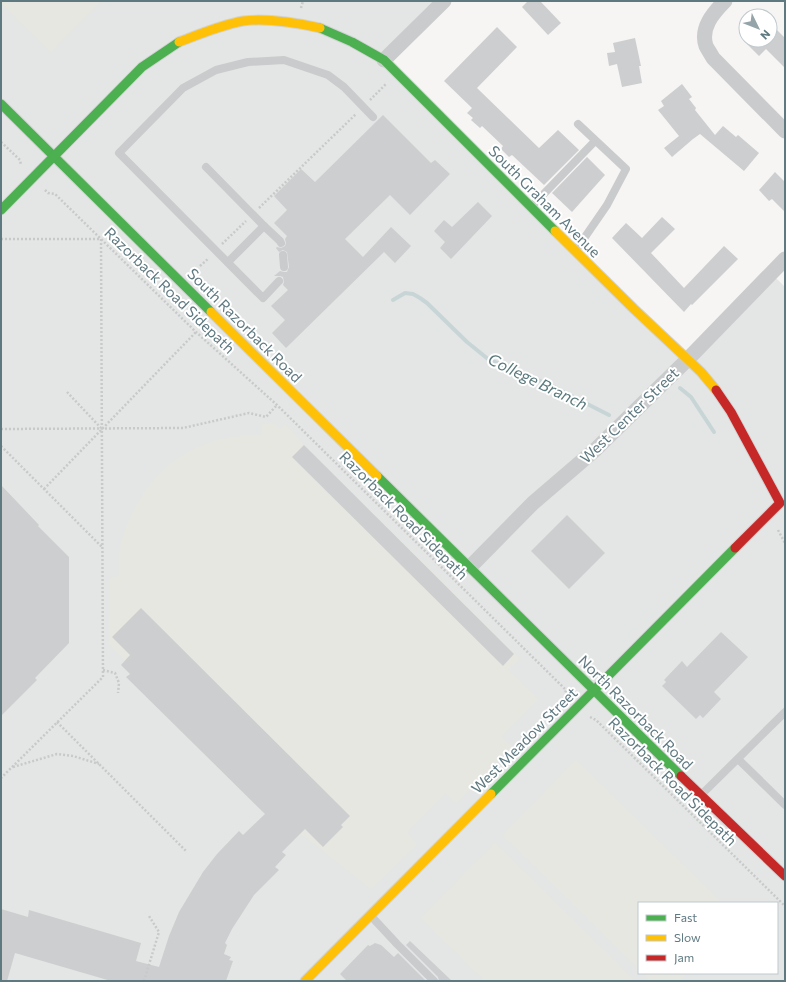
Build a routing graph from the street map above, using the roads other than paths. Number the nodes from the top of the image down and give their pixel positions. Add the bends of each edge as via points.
1 (444, 1) edge
2 (725, 1) edge
3 (384, 60) junction
4 (1, 104) edge
5 (372, 117) dead end
6 (578, 124) dead end
7 (785, 131) edge
8 (595, 141) junction
9 (54, 156) junction
10 (206, 166) dead end
11 (531, 207) junction
12 (1, 210) edge
13 (264, 226) junction
14 (280, 243) dead end
15 (575, 251) junction
16 (282, 255) dead end
17 (785, 259) edge
18 (228, 262) junction
19 (284, 267) dead end
20 (279, 281) dead end
21 (687, 360) junction
22 (780, 503) junction
23 (785, 513) edge
24 (470, 567) junction
25 (594, 690) junction
26 (785, 712) edge
27 (738, 759) junction
28 (701, 796) junction
29 (785, 805) edge
30 (785, 876) edge
31 (371, 915) junction
32 (305, 981) edge
33 (434, 981) edge

1 - 3 street
2 - 7 street via 713,13 707,24 706,46 713,58
3 - 9 street, South Graham Avenue via 352,42 325,31 284,21 244,21 212,29 177,43 142,67
3 - 11 street, South Graham Avenue
4 - 9 street, South Razorback Road
5 - 18 lane via 344,87 328,75 284,60 248,62 216,70 183,88 119,153
6 - 8 lane
8 - 11 lane
8 - 15 lane via 626,170 607,205
9 - 12 street, South Graham Avenue
9 - 24 street, South Razorback Road
10 - 13 lane
11 - 15 street, South Graham Avenue
13 - 14 lane
13 - 18 lane
15 - 21 street, South Graham Avenue
16 - 19 lane
17 - 21 street, West Center Street
18 - 20 lane via 263,298
21 - 22 street, South Graham Avenue via 701,372 731,412
21 - 24 street, West Center Street via 596,450 533,503
22 - 23 lane
22 - 25 street, West Meadow Street
24 - 25 street, North Razorback Road
25 - 28 street, North Razorback Road
25 - 31 street, West Meadow Street
26 - 27 lane
27 - 28 lane
27 - 29 lane
28 - 30 street, North Razorback Road
31 - 32 street, West Meadow Street
31 - 33 lane

